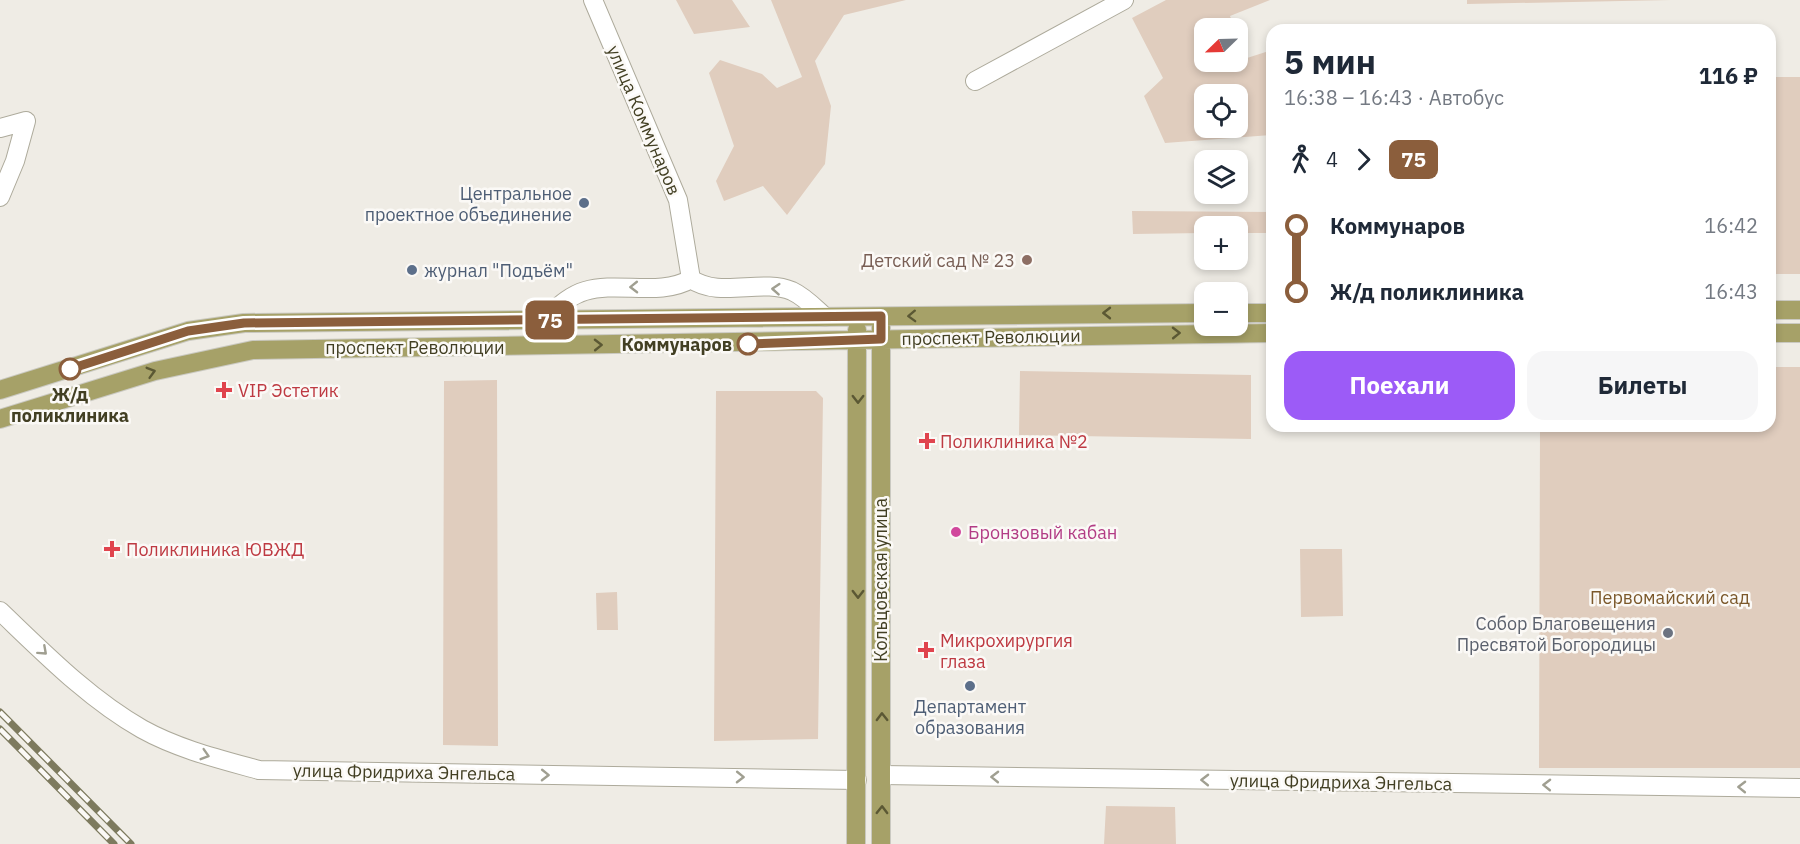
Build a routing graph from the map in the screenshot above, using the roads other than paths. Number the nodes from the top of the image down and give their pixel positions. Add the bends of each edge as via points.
1 (593, 0) edge
2 (1124, 0) edge
3 (975, 81) dead end
4 (0, 128) edge
5 (0, 197) edge
6 (691, 279) junction
7 (1776, 310) edge
8 (1800, 310) edge
9 (1266, 312) edge
10 (1194, 313) edge
11 (1248, 313) edge
12 (881, 316) junction
13 (825, 317) junction
14 (858, 317) junction
15 (543, 320) junction
16 (1266, 333) edge
17 (1776, 333) edge
18 (1800, 333) edge
19 (881, 339) junction
20 (857, 340) junction
21 (0, 390) edge
22 (0, 419) edge
23 (0, 611) edge
24 (882, 775) junction
25 (857, 780) junction
26 (1800, 788) edge
27 (856, 844) edge
28 (881, 844) edge

1 - 6 street, улица Коммунаров via 675,191
2 - 3 street
4 - 5 street via 26,121
13 -> 6 street via 790,290 709,287
6 -> 15 street via 674,286 584,291 569,297
7 - 8 main road
9 - 11 main road
10 -> 12 main road, проспект Революции
12 - 14 main road, проспект Революции
12 - 19 main road, Кольцовская улица
13 - 14 main road, проспект Революции
13 - 15 main road, проспект Революции
14 - 20 main road, Кольцовская улица
15 - 21 main road, проспект Революции via 244,323 188,331
19 -> 16 main road, проспект Революции
17 - 18 main road
19 - 20 main road, проспект Революции
24 -> 19 main road, Кольцовская улица
22 -> 20 main road, проспект Революции via 155,371 253,350
20 -> 25 main road, Кольцовская улица
23 -> 25 street, улица Фридриха Энгельса via 90,692 142,729 202,755 259,770
24 - 25 main road
26 -> 24 street, улица Фридриха Энгельса
28 -> 24 main road, Кольцовская улица
25 - 27 main road, Кольцовская улица

